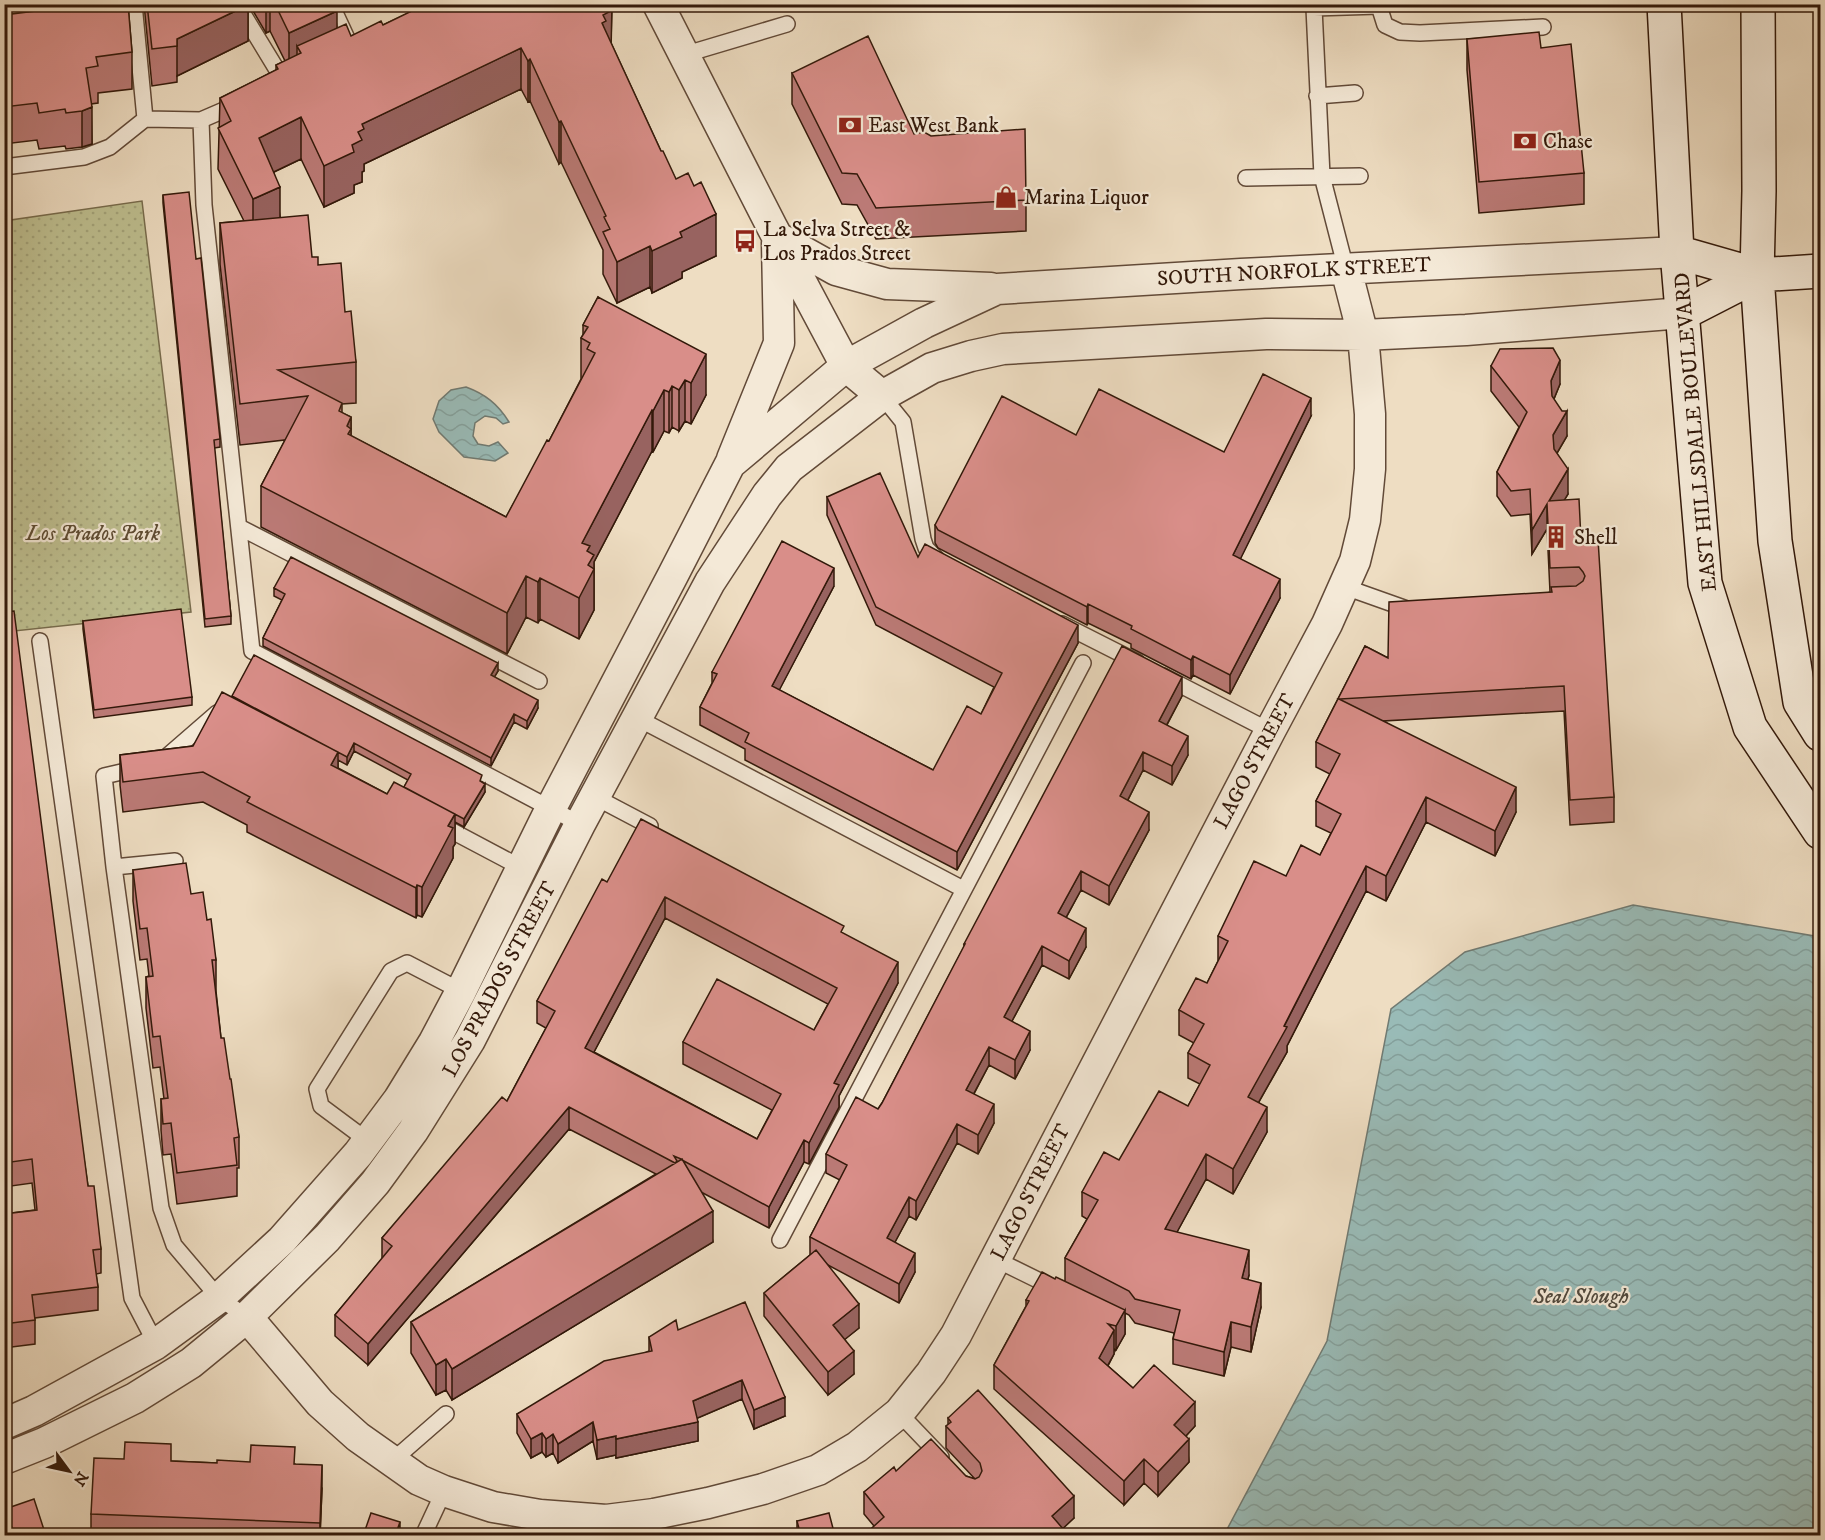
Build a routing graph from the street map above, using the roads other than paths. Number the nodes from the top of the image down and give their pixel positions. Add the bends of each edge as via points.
1 (134, 4) edge
2 (237, 4) edge
3 (331, 4) edge
4 (658, 4) edge
5 (1664, 4) edge
6 (1758, 4) edge
7 (787, 24) dead end
8 (1543, 27) dead end
9 (353, 51) edge
10 (683, 55) junction
11 (285, 83) edge
12 (1355, 93) dead end
13 (1317, 96) junction
14 (254, 97) edge
15 (145, 119) junction
16 (201, 120) junction
17 (4, 167) edge
18 (1322, 176) junction
19 (1360, 176) dead end
20 (1246, 178) dead end
21 (777, 237) junction
22 (1677, 252) junction
23 (1346, 269) junction
24 (1821, 271) edge
25 (1757, 275) junction
26 (997, 289) junction
27 (1683, 314) junction
28 (1363, 335) junction
29 (846, 366) junction
30 (882, 396) junction
31 (730, 464) junction
32 (239, 527) junction
33 (951, 567) edge
34 (1345, 587) junction
35 (1417, 609) edge
36 (1047, 616) edge
37 (40, 641) dead end
38 (1083, 663) dead end
39 (539, 681) dead end
40 (234, 716) edge
41 (637, 718) junction
42 (1270, 731) junction
43 (1821, 734) edge
44 (595, 797) junction
45 (551, 808) junction
46 (422, 816) edge
47 (580, 824) junction
48 (650, 826) edge
49 (1821, 832) edge
50 (175, 861) dead end
51 (114, 867) junction
52 (522, 868) junction
53 (963, 889) junction
54 (461, 991) junction
55 (368, 1141) junction
56 (780, 1240) dead end
57 (995, 1258) junction
58 (1065, 1294) edge
59 (219, 1298) junction
60 (247, 1317) junction
61 (156, 1344) junction
62 (899, 1413) junction
63 (446, 1414) dead end
64 (4, 1424) edge
65 (4, 1459) edge
66 (391, 1462) junction
67 (948, 1465) edge
68 (444, 1491) junction
69 (423, 1536) edge

1 - 15 lane
2 - 11 lane
3 - 9 lane
4 - 10 street
5 - 22 main road, EAST HILLSDALE BOULEVARD
6 - 25 main road
7 - 10 lane
8 - 13 lane via 1400,32 1385,25 1379,6 1314,8
10 - 21 street
12 - 13 lane
13 - 18 lane
14 - 16 lane
15 - 16 lane
15 - 17 lane via 110,147 84,157
16 - 32 lane via 204,206
18 - 19 lane
18 - 20 lane
18 - 23 lane
21 - 26 street via 836,270 887,284
21 - 29 street
21 - 31 street via 779,344
22 - 23 street, SOUTH NORFOLK STREET
22 - 25 main road, SOUTH NORFOLK STREET
22 - 27 main road, EAST HILLSDALE BOULEVARD
23 - 26 street, SOUTH NORFOLK STREET
23 - 28 street, LAGO STREET
24 - 25 main road, SOUTH NORFOLK STREET
25 - 27 main road, SOUTH NORFOLK STREET
25 - 43 main road via 1775,541 1800,702
26 - 29 street, SOUTH NORFOLK STREET
27 - 28 street, SOUTH NORFOLK STREET
27 - 49 main road, EAST HILLSDALE BOULEVARD via 1705,583 1750,728
28 - 30 street, SOUTH NORFOLK STREET via 1266,334 1003,349 932,368
28 - 34 street, LAGO STREET via 1370,470 1365,520
29 - 30 street
29 - 31 street, LOS PRADOS STREET
30 - 33 lane via 903,423 926,548
30 - 41 street, LOS PRADOS STREET via 789,468 767,495 710,582
31 - 45 street, LOS PRADOS STREET
32 - 39 lane
32 - 45 lane via 252,651
34 - 35 lane via 1406,609
34 - 42 street, LAGO STREET
36 - 42 lane
37 - 61 lane via 132,1298
38 - 53 lane
40 - 51 lane via 224,711 218,713 161,762 104,776
41 - 44 street, LOS PRADOS STREET
41 - 53 lane
42 - 57 street, LAGO STREET
44 - 47 street, LOS PRADOS STREET
44 - 48 lane
45 - 47 lane
45 - 52 street, LOS PRADOS STREET
46 - 52 lane
47 - 60 street, LOS PRADOS STREET via 470,1040 413,1131 327,1238
50 - 51 lane
51 - 59 lane via 161,1208 174,1245
52 - 54 street, LOS PRADOS STREET
53 - 56 lane
54 - 55 street, LOS PRADOS STREET via 399,1099
54 - 55 lane via 407,963 391,971 317,1089 321,1106
55 - 59 street, LOS PRADOS STREET via 282,1240
57 - 58 lane
57 - 62 street, LAGO STREET via 956,1335 932,1373
59 - 60 lane
59 - 61 street, LOS PRADOS STREET
60 - 65 street, LOS PRADOS STREET via 191,1363 135,1398
60 - 66 street, LAGO STREET via 320,1404
61 - 64 street, LOS PRADOS STREET
62 - 67 lane
62 - 68 street, LAGO STREET via 857,1447 818,1470 752,1492 654,1514 606,1520 540,1515 493,1508
63 - 66 lane
66 - 68 street, LAGO STREET
68 - 69 lane

